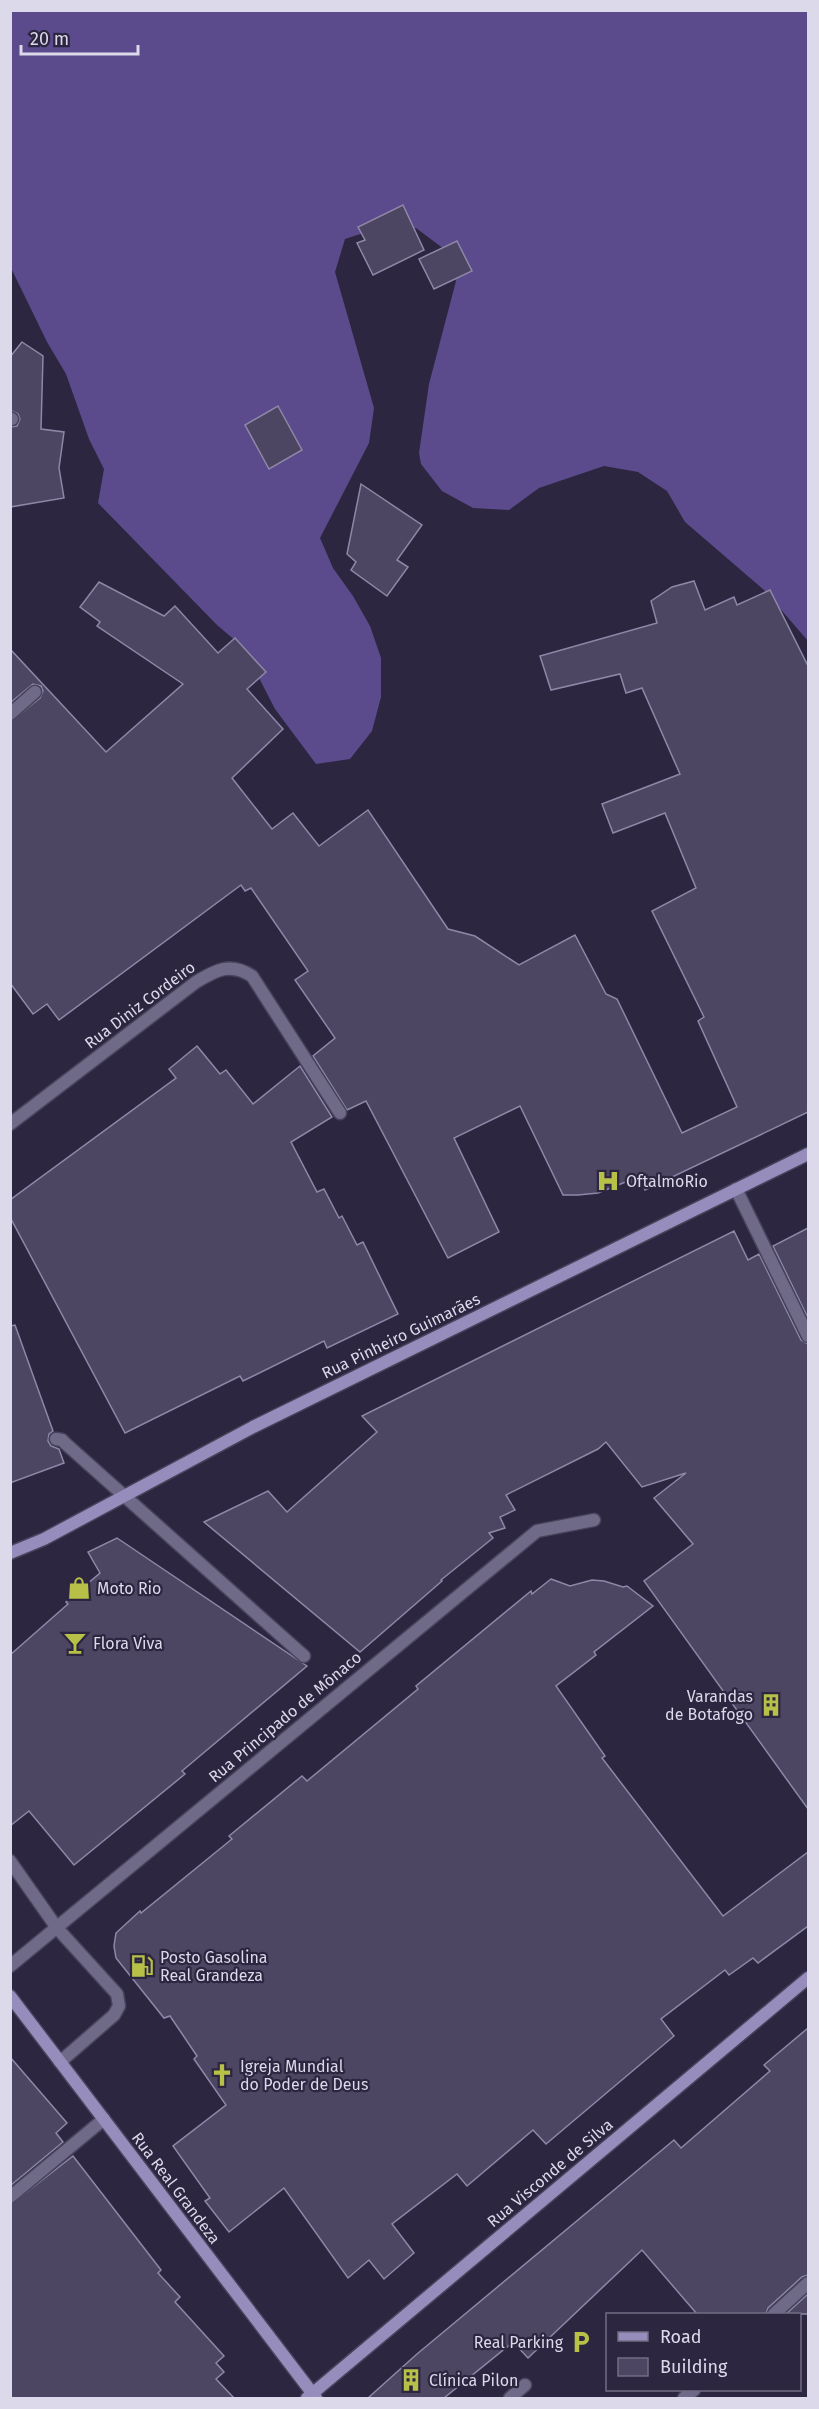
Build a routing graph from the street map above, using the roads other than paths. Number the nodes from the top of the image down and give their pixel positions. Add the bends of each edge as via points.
1 (35, 692) dead end
2 (10, 714) edge
3 (340, 1113) dead end
4 (10, 1124) edge
5 (808, 1154) edge
6 (736, 1189) junction
7 (808, 1336) edge
8 (56, 1439) dead end
9 (124, 1496) junction
10 (594, 1520) dead end
11 (10, 1553) edge
12 (304, 1656) dead end
13 (10, 1861) edge
14 (57, 1928) junction
15 (10, 1966) edge
16 (808, 1978) edge
17 (10, 1996) edge
18 (60, 2062) junction
19 (104, 2119) junction
20 (10, 2197) edge
21 (808, 2283) edge
22 (775, 2313) edge
23 (525, 2385) dead end
24 (312, 2397) edge
25 (510, 2398) edge

1 - 2 street
3 - 4 street, Rua Diniz Cordeiro via 252,976 241,969 226,968 196,982
5 - 6 main road, Rua Pinheiro Guimarães
6 - 7 street
6 - 9 main road, Rua Pinheiro Guimarães via 253,1427
8 - 9 street via 62,1440
9 - 11 main road, Rua Pinheiro Guimarães
9 - 12 street
10 - 14 street, Rua Principado de Mônaco via 537,1531
13 - 14 street
14 - 15 street, Rua Principado de Mônaco
14 - 18 street via 117,1994 118,2006 114,2015
16 - 24 main road, Rua Visconde de Silva
17 - 18 main road, Rua Real Grandeza
18 - 19 main road, Rua Real Grandeza
19 - 20 street
19 - 24 main road, Rua Real Grandeza
21 - 22 street
23 - 25 street

